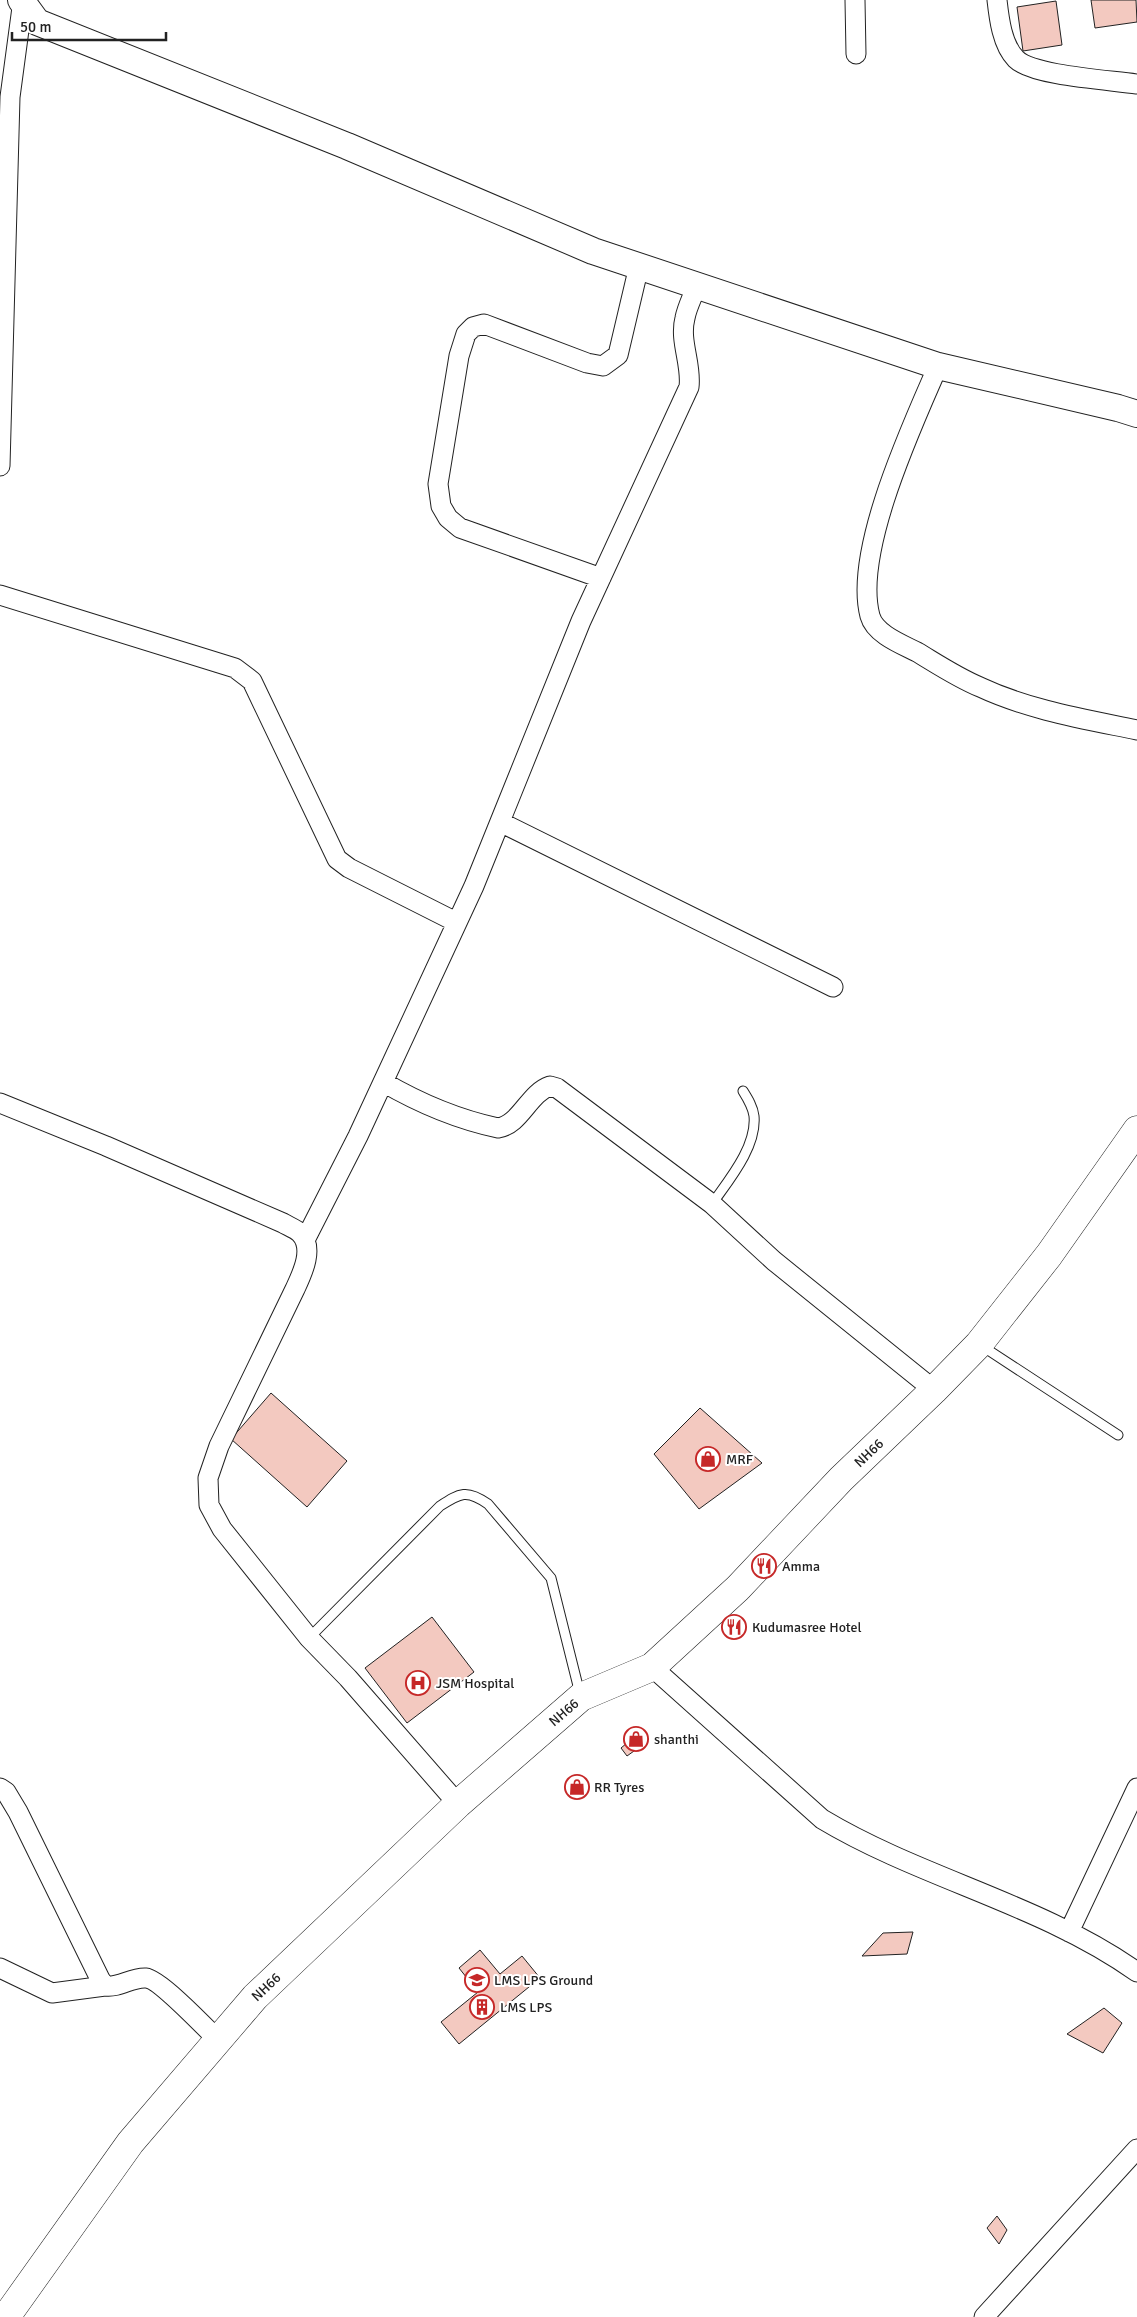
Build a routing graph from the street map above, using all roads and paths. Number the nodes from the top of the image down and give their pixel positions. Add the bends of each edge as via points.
1 (854, 0) edge
2 (997, 0) edge
3 (22, 1) edge
4 (856, 54) dead end
5 (1137, 84) edge
6 (639, 266) junction
7 (697, 285) junction
8 (938, 366) junction
9 (1137, 414) edge
10 (0, 466) edge
11 (601, 578) junction
12 (0, 595) edge
13 (1137, 730) edge
14 (500, 822) junction
15 (456, 922) junction
16 (833, 987) dead end
17 (382, 1082) junction
18 (743, 1091) dead end
19 (0, 1103) edge
20 (1137, 1130) edge
21 (712, 1204) junction
22 (305, 1240) junction
23 (979, 1344) junction
24 (934, 1390) junction
25 (1118, 1436) dead end
26 (309, 1638) junction
27 (652, 1667) junction
28 (581, 1696) junction
29 (0, 1788) edge
30 (1137, 1788) edge
31 (458, 1804) junction
32 (1069, 1932) junction
33 (0, 1968) edge
34 (1137, 1972) edge
35 (105, 1986) junction
36 (218, 2040) junction
37 (1137, 2149) edge
38 (6, 2317) edge
39 (984, 2317) edge

1 - 4 street
2 - 5 street via 999,20 1016,59 1054,73
3 - 6 street via 37,22 347,146 593,251
3 - 10 street via 10,97
6 - 7 street
6 - 11 street via 618,355 603,366 484,324 473,327 466,334 459,356 438,484 441,506 448,518 460,528
7 - 8 street
7 - 11 street via 684,319 689,387
8 - 9 street
8 - 13 street via 910,429 880,512 870,564 870,617 880,630 896,641 980,688 1058,714
11 - 14 street
12 - 15 street via 235,668 252,681 338,859 349,868
14 - 15 street
14 - 16 street
15 - 17 street
17 - 21 street via 442,1112 498,1128 513,1121 541,1089 557,1088
17 - 22 street
18 - 21 lane via 754,1117 747,1149
19 - 22 street via 283,1223
20 - 23 highway, NH66 / NH66 via 1049,1255
21 - 24 street via 774,1261
22 - 26 street via 306,1263 296,1289 219,1446 208,1478 209,1505 222,1529
23 - 24 highway, NH66 / NH66
23 - 25 lane
24 - 27 highway, NH66 / NH66 via 841,1479 738,1588
26 - 28 lane via 440,1506 465,1493 476,1495 488,1504 551,1578
26 - 31 street
27 - 28 highway, NH66 / NH66
27 - 32 street via 822,1819 854,1838
28 - 31 highway, NH66 / NH66
29 - 35 street via 18,1812
30 - 32 street
31 - 36 highway, NH66 / NH66 via 256,1997
32 - 34 street
33 - 35 street via 52,1993
35 - 36 street via 114,1987 137,1978 154,1980
36 - 38 highway, NH66 / NH66 via 130,2143
37 - 39 street

